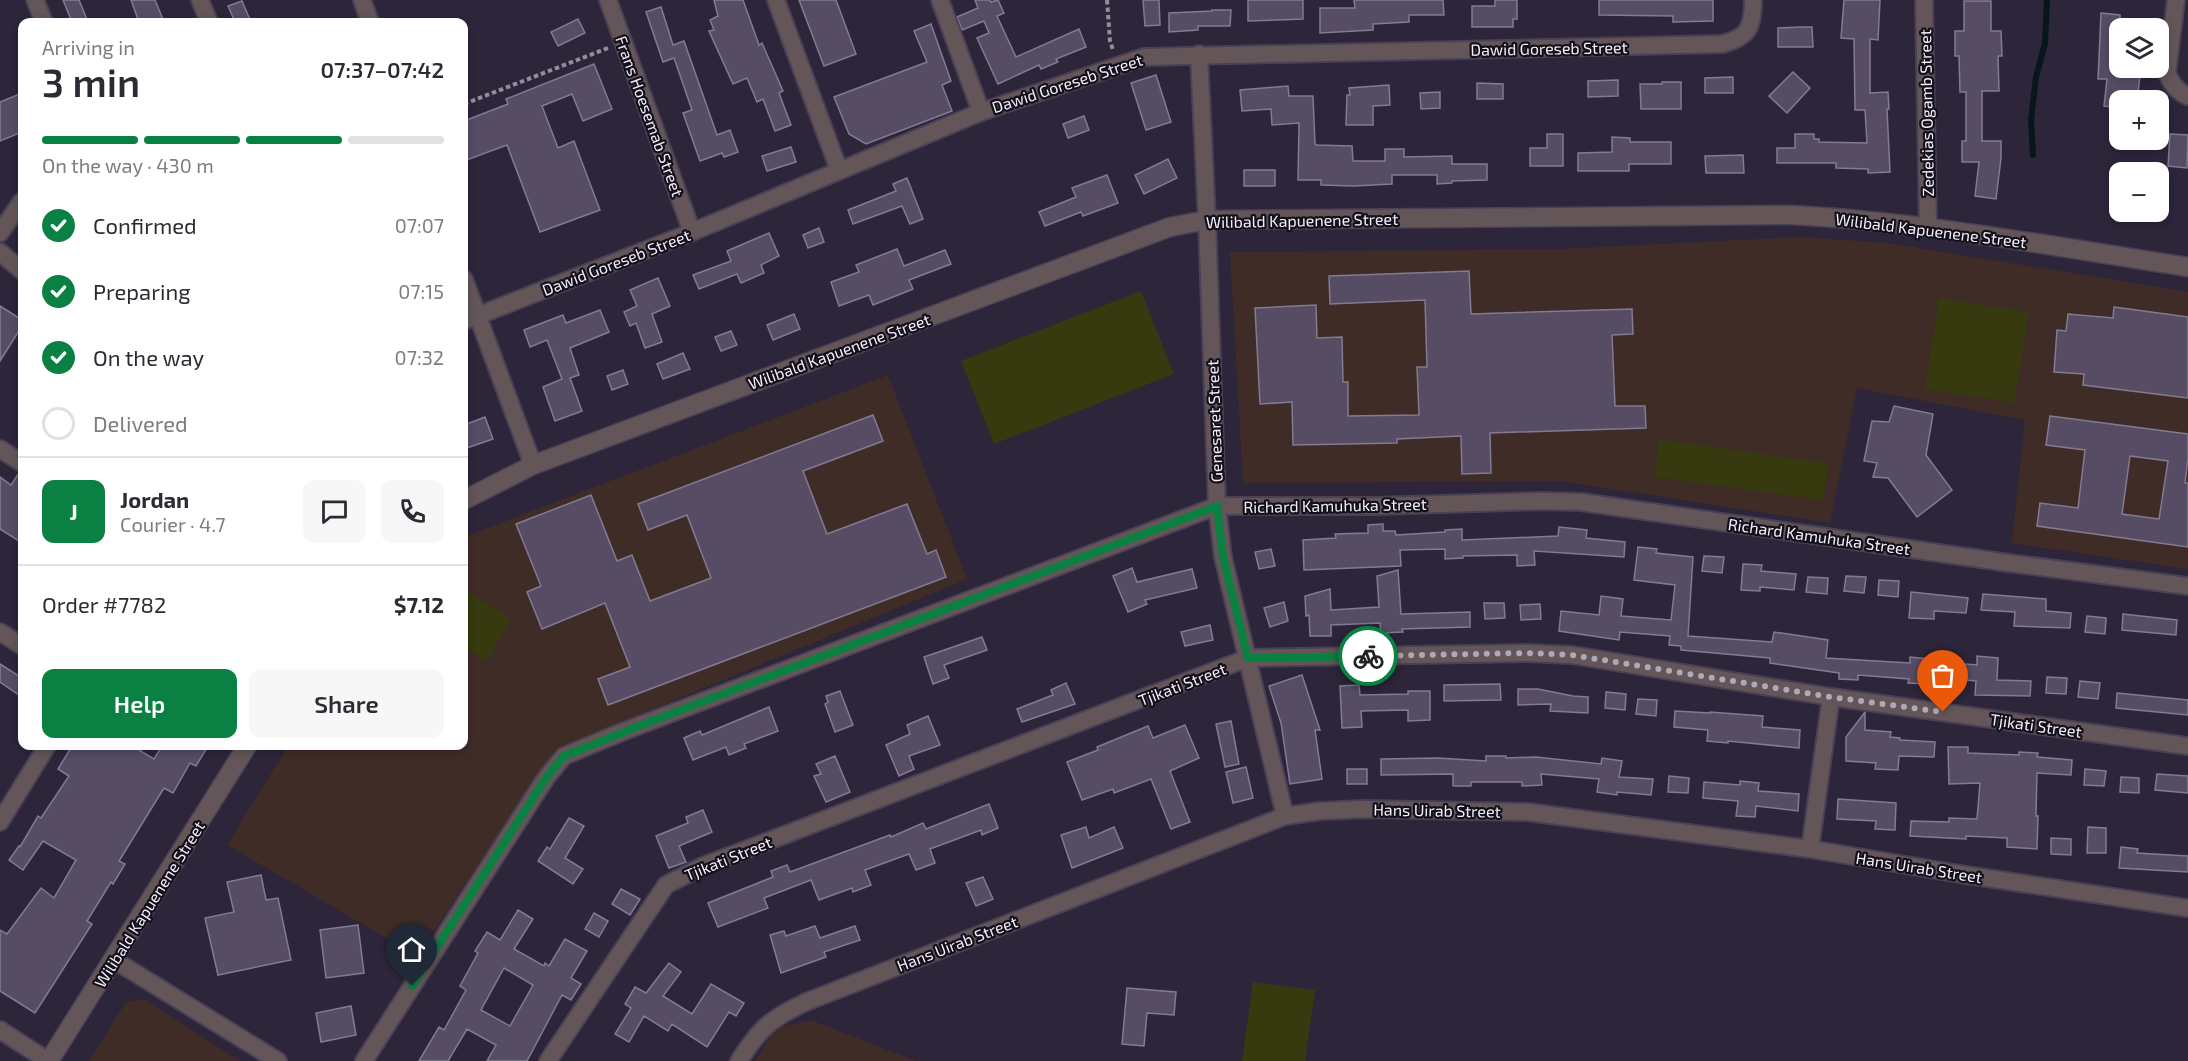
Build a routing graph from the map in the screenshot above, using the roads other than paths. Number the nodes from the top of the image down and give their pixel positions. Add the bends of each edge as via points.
1 (35, 0) edge
2 (200, 0) edge
3 (362, 0) edge
4 (608, 0) edge
5 (776, 0) edge
6 (940, 0) edge
7 (1753, 0) edge
8 (1924, 0) edge
9 (2176, 0) edge
10 (42, 18) edge
11 (207, 18) edge
12 (369, 18) edge
13 (1199, 54) junction
14 (2188, 96) edge
15 (981, 112) junction
16 (839, 170) junction
17 (18, 207) edge
18 (1207, 220) junction
19 (1928, 226) junction
20 (692, 232) junction
21 (0, 233) edge
22 (0, 252) edge
23 (2188, 267) edge
24 (18, 268) edge
25 (470, 319) edge
26 (0, 449) edge
27 (18, 460) edge
28 (533, 465) junction
29 (468, 498) edge
30 (1217, 506) junction
31 (2188, 586) edge
32 (0, 632) edge
33 (18, 643) edge
34 (1248, 658) junction
35 (1831, 697) junction
36 (2188, 746) edge
37 (44, 750) edge
38 (245, 750) edge
39 (1285, 816) junction
40 (1, 817) edge
41 (1810, 849) junction
42 (2188, 908) edge
43 (114, 960) junction
44 (0, 1029) edge
45 (49, 1061) edge
46 (278, 1061) edge
47 (364, 1061) edge
48 (548, 1061) edge
49 (739, 1061) edge

1 - 10 street
2 - 11 street
3 - 12 street
4 - 20 street, Frans Hoesemab Street
5 - 16 street
6 - 15 street
7 - 13 street, Dawid Goreseb Street via 1753,14 1745,35 1722,44
8 - 19 street, Zedekias Ogamb Street
9 - 14 street via 2168,73 2181,94
13 - 15 street, Dawid Goreseb Street via 1144,57
13 - 18 street, Genesaret Street
15 - 16 street, Dawid Goreseb Street
16 - 20 street, Dawid Goreseb Street
17 - 21 street
18 - 19 street, Wilibald Kapuenene Street via 1744,214
18 - 28 street, Wilibald Kapuenene Street via 1170,227
18 - 30 street, Genesaret Street
19 - 23 street, Wilibald Kapuenene Street
20 - 25 street, Dawid Goreseb Street
22 - 24 street
25 - 28 street
26 - 27 street
28 - 29 street, Wilibald Kapuenene Street
30 - 31 street, Richard Kamuhuka Street via 1581,502
30 - 34 street, Genesaret Street via 1223,557
30 - 47 street, Richard Kamuhuka Street via 564,756
32 - 33 street
34 - 35 street, Tjikati Street via 1549,654
34 - 39 street, Genesaret Street
34 - 48 street, Tjikati Street via 714,862 666,885
35 - 36 street, Tjikati Street
35 - 41 street
37 - 40 street
38 - 43 street, Wilibald Kapuenene Street
39 - 41 street, Hans Uirab Street via 1366,809 1528,812
39 - 49 street, Hans Uirab Street via 806,1002 770,1021
41 - 42 street, Hans Uirab Street
43 - 45 street, Wilibald Kapuenene Street
43 - 46 street
44 - 45 street

